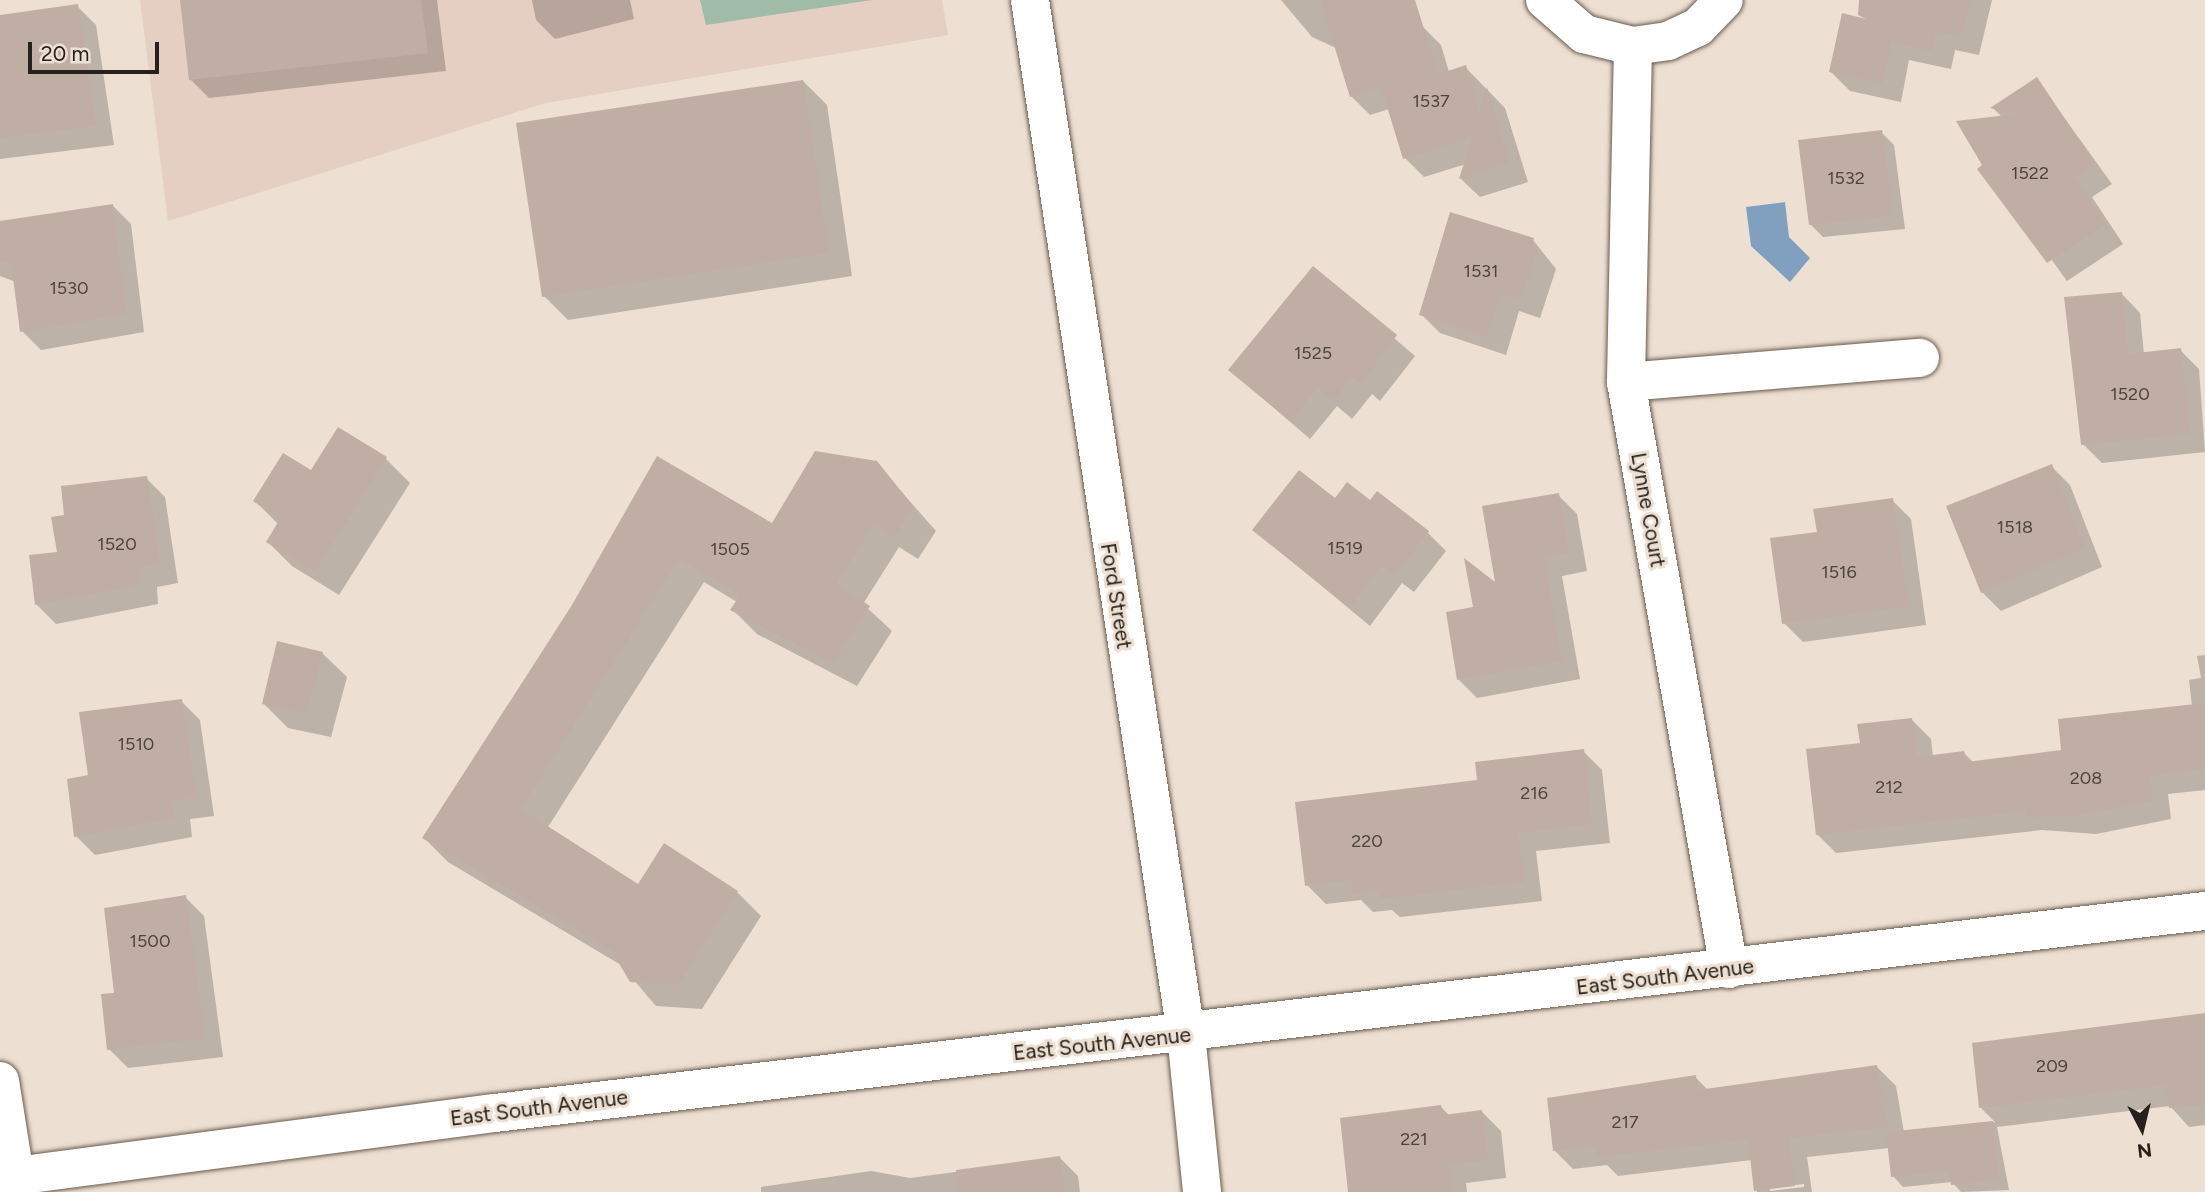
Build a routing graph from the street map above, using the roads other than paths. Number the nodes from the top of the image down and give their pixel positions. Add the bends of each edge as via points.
1 (1030, 0) edge
2 (1545, 0) edge
3 (1724, 0) edge
4 (1633, 46) junction
5 (1920, 358) dead end
6 (1626, 382) junction
7 (2205, 911) edge
8 (1729, 969) junction
9 (1186, 1034) junction
10 (0, 1081) edge
11 (7, 1177) edge
12 (1202, 1192) edge

1 - 9 street, Ford Street
2 - 4 street via 1584,34
3 - 4 street via 1698,27 1668,41
4 - 6 street, Lynne Court
5 - 6 street
6 - 8 street, Lynne Court
7 - 8 street, East South Avenue
8 - 9 street, East South Avenue
9 - 11 street, East South Avenue via 495,1113
9 - 12 street, Ford Street
10 - 11 street

